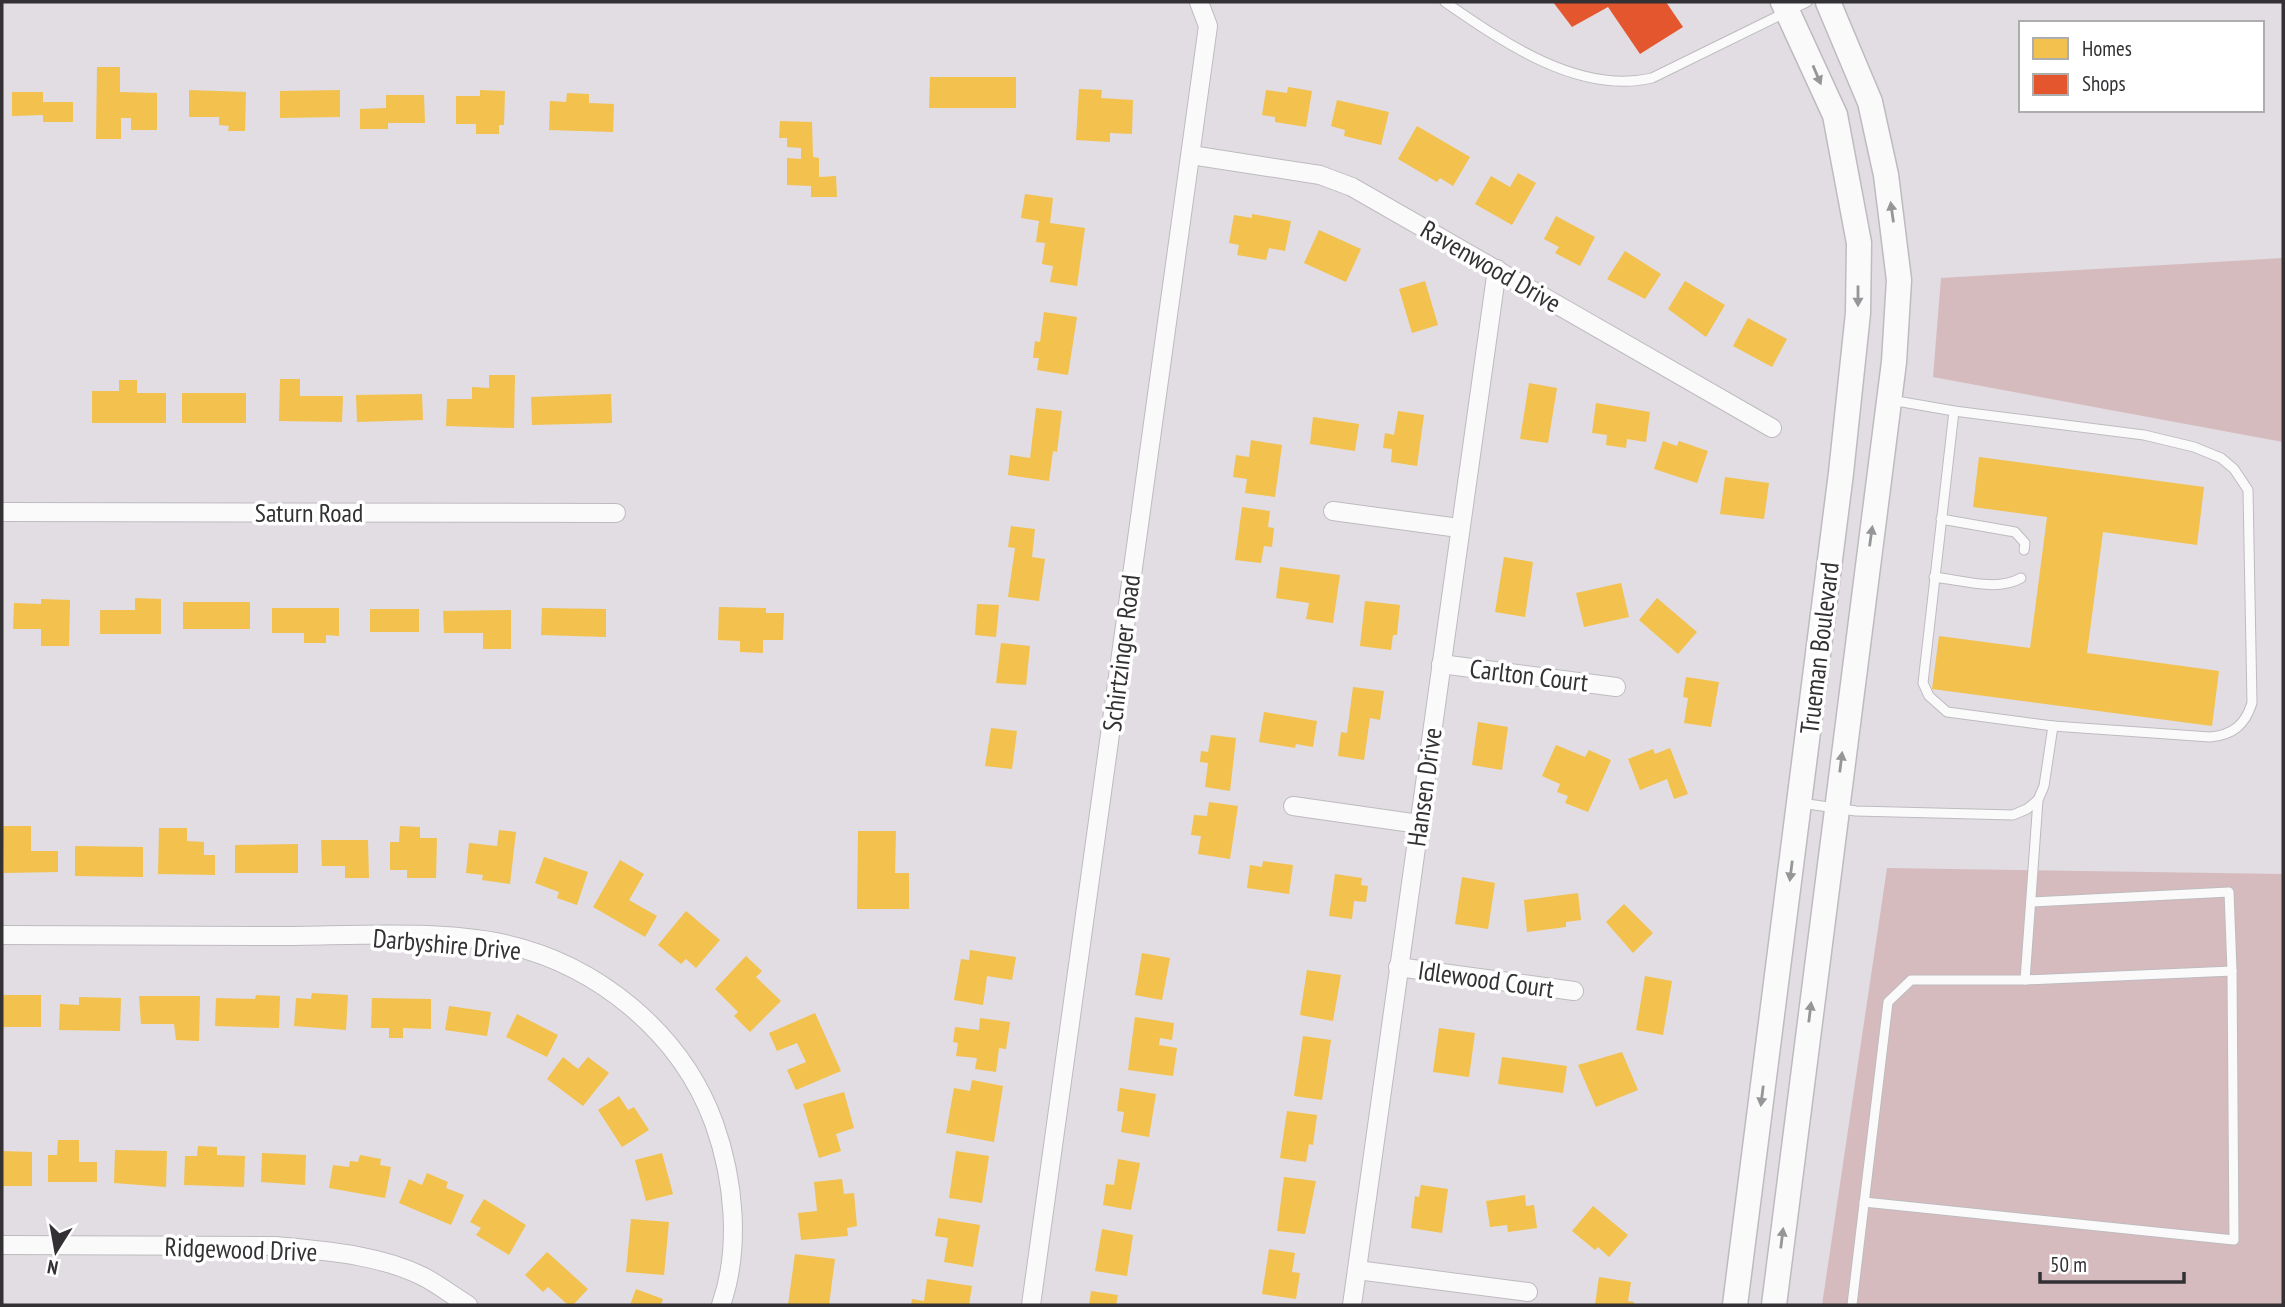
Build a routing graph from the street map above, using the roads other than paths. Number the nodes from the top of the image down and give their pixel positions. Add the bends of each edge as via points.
1 (1199, 2) edge
2 (1445, 2) edge
3 (1828, 2) edge
4 (1793, 5) edge
5 (1191, 155) junction
6 (1497, 269) junction
7 (1889, 400) junction
8 (1954, 411) junction
9 (1772, 428) dead end
10 (2, 512) edge
11 (1333, 512) dead end
12 (616, 513) dead end
13 (1941, 519) junction
14 (1459, 528) junction
15 (2024, 550) dead end
16 (1934, 577) junction
17 (2021, 578) dead end
18 (1441, 664) junction
19 (1616, 687) dead end
20 (2053, 726) junction
21 (2038, 800) junction
22 (1800, 803) junction
23 (1293, 806) dead end
24 (1835, 808) junction
25 (1419, 824) junction
26 (2031, 902) junction
27 (2, 935) edge
28 (1398, 967) junction
29 (2232, 971) junction
30 (2025, 980) junction
31 (1574, 991) dead end
32 (1864, 1202) junction
33 (2, 1245) edge
34 (1357, 1270) junction
35 (1528, 1292) dead end
36 (468, 1305) edge
37 (721, 1305) edge
38 (1031, 1305) edge
39 (1352, 1305) edge
40 (1735, 1305) edge
41 (1774, 1305) edge
42 (1852, 1305) edge

1 - 5 street, Schirtzinger Road via 1208,26
2 - 4 lane via 1485,30 1573,75 1615,82 1652,78
7 -> 3 main road, Trueman Boulevard via 1899,280 1886,175 1870,102
4 -> 22 main road, Trueman Boulevard via 1835,116 1859,243 1852,383
5 - 6 street, Ravenwood Drive via 1320,175 1378,200
5 - 38 street, Schirtzinger Road
6 - 9 street, Ravenwood Drive
6 - 14 street, Hansen Drive
7 - 8 lane
24 -> 7 main road, Trueman Boulevard
8 - 13 lane
8 - 20 lane via 2144,435 2194,447 2221,458 2248,491 2252,703 2242,725 2224,736 2210,737
10 - 12 street, Saturn Road
11 - 14 street
13 - 15 lane via 2015,532 2025,543
13 - 16 lane
14 - 18 street, Hansen Drive
16 - 17 lane via 1999,585
16 - 20 lane via 1923,666 1929,696 1947,712 1961,716
18 - 19 street, Carlton Court
18 - 25 street, Hansen Drive
20 - 21 lane
21 - 24 lane via 2027,809 1996,817
21 - 26 lane
22 - 24 lane
22 -> 40 main road, Trueman Boulevard
23 - 25 street
41 -> 24 main road, Trueman Boulevard
25 - 28 street, Hansen Drive
26 - 29 lane via 2228,892
26 - 30 lane
27 - 37 street, Darbyshire Drive via 425,936 503,944 539,953 577,971 640,1013 689,1073 708,1106 722,1145 732,1214 731,1253
28 - 31 street, Idlewood Court
28 - 34 street, Hansen Drive
29 - 30 lane
29 - 32 lane via 2234,1240
30 - 32 lane via 1912,980 1888,1002
32 - 42 lane
33 - 36 street, Ridgewood Drive via 319,1250 399,1266
34 - 35 street
34 - 39 street, Hansen Drive

